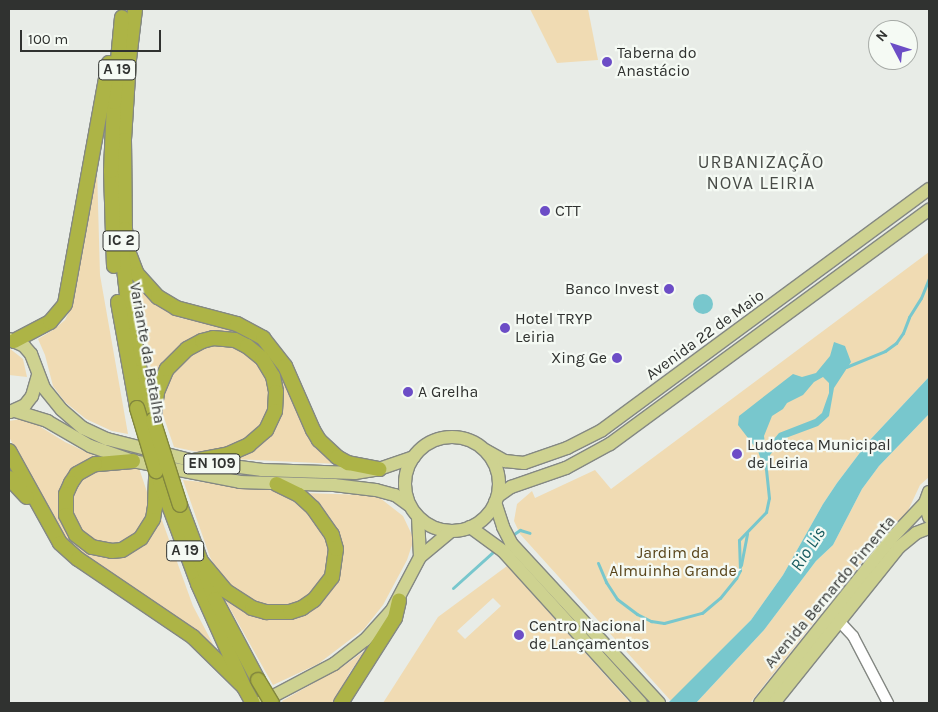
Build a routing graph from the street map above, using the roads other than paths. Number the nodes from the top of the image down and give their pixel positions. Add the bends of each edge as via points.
1 (135, 9) edge
2 (123, 13) edge
3 (129, 60) junction
4 (929, 189) edge
5 (929, 210) edge
6 (11, 340) edge
7 (38, 375) junction
8 (12, 412) edge
9 (153, 420) junction
10 (485, 450) junction
11 (9, 451) edge
12 (414, 456) junction
13 (133, 461) junction
14 (194, 461) junction
15 (378, 468) junction
16 (156, 470) junction
17 (9, 478) edge
18 (276, 484) junction
19 (927, 497) edge
20 (497, 499) junction
21 (409, 505) junction
22 (43, 516) junction
23 (418, 517) junction
24 (929, 517) edge
25 (470, 527) junction
26 (929, 528) edge
27 (452, 531) junction
28 (420, 557) junction
29 (200, 560) junction
30 (399, 600) junction
31 (839, 621) junction
32 (244, 687) junction
33 (253, 703) edge
34 (260, 703) edge
35 (272, 703) edge
36 (341, 703) edge
37 (641, 703) edge
38 (659, 703) edge
39 (760, 703) edge
40 (774, 703) edge
41 (888, 703) edge

1 - 3 highway, IC 2
2 - 6 highway via 112,46 65,304 50,322
2 - 16 highway, Variante da Batalha / A 19, bridge via 114,109 111,227 119,304 137,408
3 - 9 highway, IC 2 via 120,120 120,234 134,338
3 - 15 highway via 124,220 128,252 137,274 150,290 176,308 237,324 263,338 285,366 319,440 348,463
4 - 10 main road, Avenida 22 de Maio via 602,430 566,448 524,463 506,461
5 - 20 main road, Avenida 22 de Maio via 610,444 566,468 511,487
6 - 7 main road, EN 109 via 32,354
7 - 8 main road, EN 109 via 32,396
7 - 14 main road, EN 109 via 62,410 92,433
8 - 13 main road, EN 109 via 47,421 90,446
9 - 14 highway via 161,380 175,359 187,349 202,341 224,338 255,351 268,367 275,385 274,411 269,425 249,445 229,454
9 - 29 highway, IC 2, bridge
10 - 12 main road via 470,440 446,436 426,444
10 - 20 main road via 494,461 498,474
11 - 22 highway
12 - 15 main road, EN 109
12 - 21 main road via 405,476
13 - 16 highway via 95,464 77,474 70,483 66,494 66,516 76,535 92,547 122,550 141,538 155,507
13 - 18 main road, EN 109 via 216,478
14 - 15 main road, EN 109 via 320,473 355,473
16 - 32 highway, Variante da Batalha / A 19 via 198,584
17 - 22 highway
18 - 21 main road, EN 109 via 376,490 395,495
18 - 29 highway via 299,495 313,508 332,536 336,549 332,577 314,600 290,612 252,608 226,591
19 - 24 main road, Avenida Bernardo Pimenta
19 - 39 main road, Avenida Bernardo Pimenta
20 - 25 main road via 480,521
20 - 38 main road via 503,527 512,543
21 - 23 main road
22 - 32 highway via 67,550 193,637
23 - 27 main road via 434,527
23 - 28 main road
25 - 27 main road
25 - 37 main road via 503,551
26 - 31 main road, Avenida Bernardo Pimenta via 916,533 899,547
27 - 28 main road
28 - 30 main road
29 - 35 highway, IC 2, bridge via 215,599
30 - 34 main road via 376,629 353,650 334,664
30 - 36 highway via 395,618
31 - 40 main road, Avenida Bernardo Pimenta
31 - 41 street via 853,636
32 - 33 highway, Variante da Batalha / A 19

